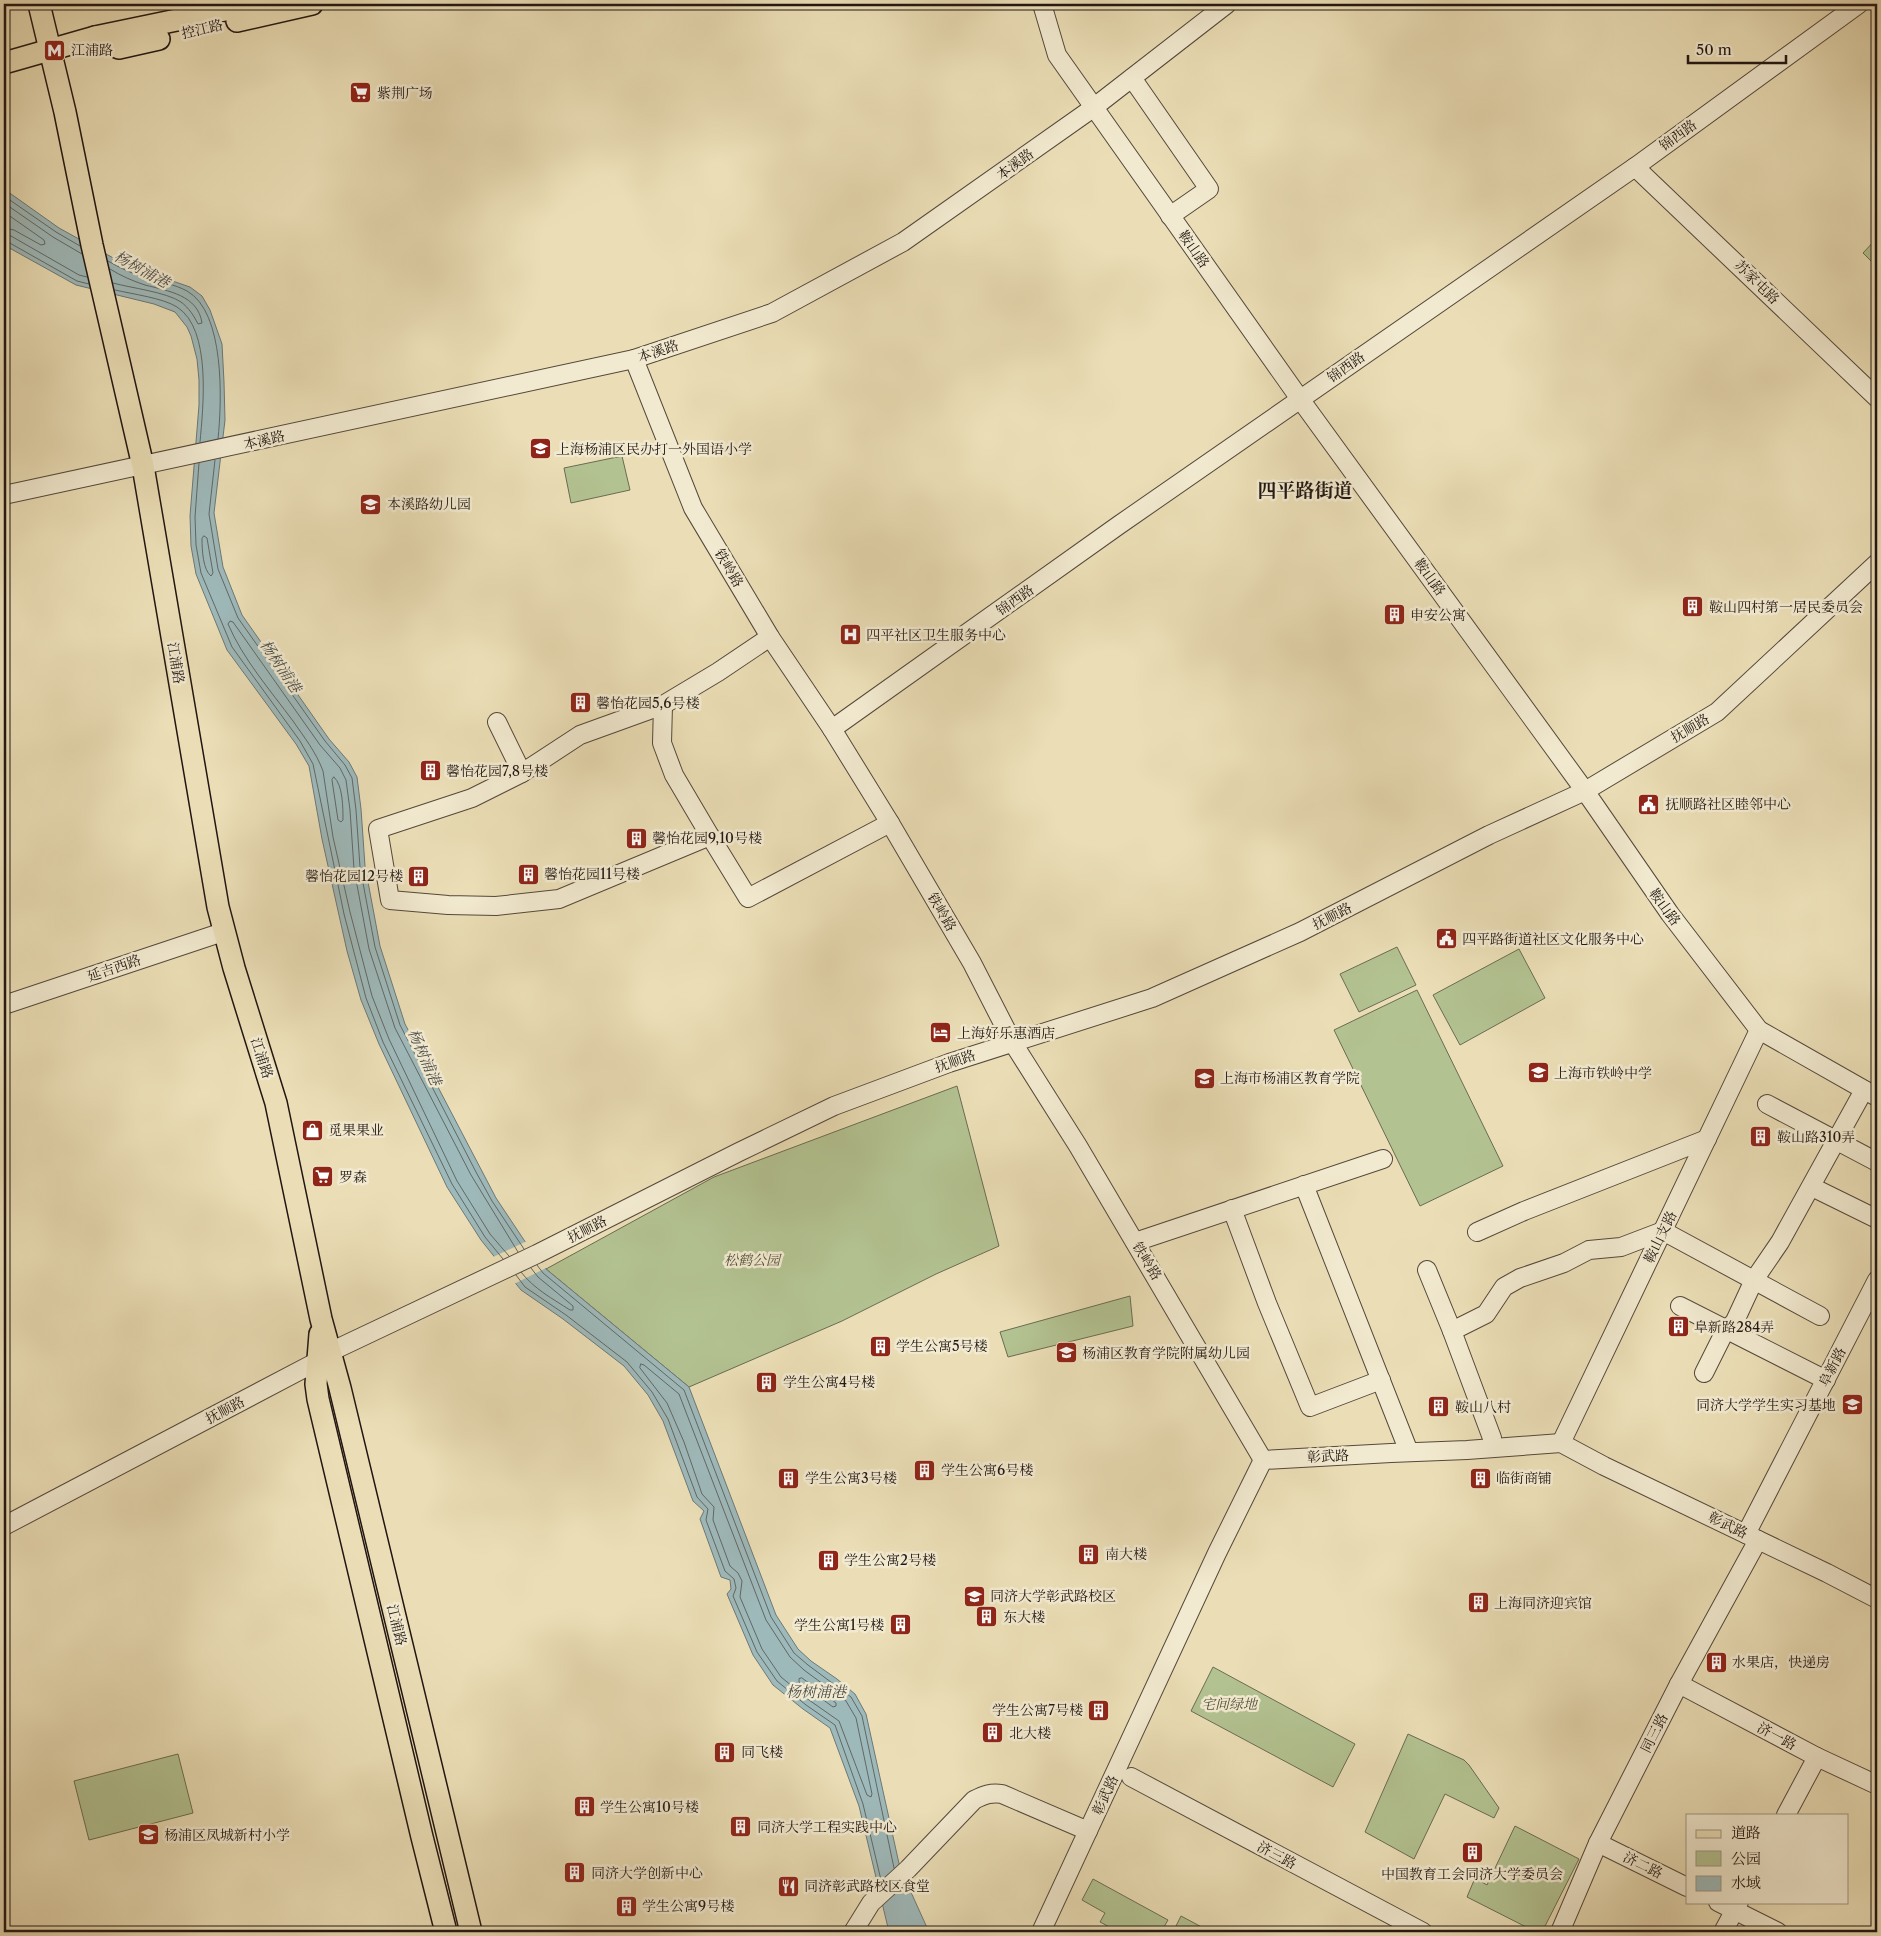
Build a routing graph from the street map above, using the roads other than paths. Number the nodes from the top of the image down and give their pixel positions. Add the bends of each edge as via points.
1 (39, 4) edge
2 (254, 4) edge
3 (312, 4) edge
4 (1042, 4) edge
5 (1227, 4) edge
6 (1860, 4) edge
7 (95, 37) junction
8 (51, 50) junction
9 (4, 63) edge
10 (1132, 78) junction
11 (1094, 108) junction
12 (1635, 167) junction
13 (1170, 216) junction
14 (634, 359) junction
15 (1877, 398) edge
16 (1300, 399) junction
17 (143, 466) junction
18 (4, 495) edge
19 (1877, 563) edge
20 (770, 637) junction
21 (662, 705) junction
22 (497, 722) dead end
23 (832, 730) junction
24 (522, 773) junction
25 (1584, 791) junction
26 (890, 823) junction
27 (710, 836) junction
28 (223, 932) junction
29 (4, 1005) edge
30 (1760, 1030) junction
31 (1013, 1043) junction
32 (1871, 1094) edge
33 (1767, 1104) dead end
34 (1707, 1138) junction
35 (1837, 1141) junction
36 (1383, 1159) dead end
37 (1877, 1162) edge
38 (1304, 1185) junction
39 (1812, 1187) junction
40 (1232, 1209) junction
41 (1877, 1219) edge
42 (1663, 1231) junction
43 (1477, 1232) dead end
44 (1135, 1242) junction
45 (1427, 1270) dead end
46 (1754, 1280) junction
47 (1877, 1280) edge
48 (1680, 1306) dead end
49 (1820, 1316) dead end
50 (1727, 1330) junction
51 (1452, 1331) junction
52 (324, 1356) junction
53 (1704, 1373) dead end
54 (1382, 1380) junction
55 (1826, 1380) junction
56 (1492, 1438) dead end
57 (1561, 1443) junction
58 (1409, 1452) junction
59 (1263, 1460) junction
60 (4, 1526) edge
61 (1752, 1537) junction
62 (1877, 1599) edge
63 (1679, 1684) junction
64 (1817, 1757) junction
65 (1131, 1777) dead end
66 (1877, 1785) edge
67 (1787, 1814) edge
68 (1088, 1831) junction
69 (1598, 1843) junction
70 (1686, 1887) edge
71 (1737, 1906) edge
72 (446, 1932) edge
73 (471, 1932) edge
74 (852, 1932) edge
75 (1041, 1932) edge
76 (1423, 1932) edge
77 (1560, 1932) edge
78 (1723, 1932) edge
79 (1778, 1932) edge

1 - 8 main road, 江浦路
2 - 7 main road, 控江路
3 - 7 main road, 控江路 via 119,48
4 - 11 street, 鞍山路 via 1057,55
5 - 10 street, 本溪路
6 - 12 street, 锦西路
7 - 8 main road, 控江路
8 - 9 main road, 控江路
8 - 17 main road, 江浦路
10 - 11 street, 本溪路
10 - 13 street via 1209,189
11 - 13 street, 鞍山路
11 - 14 street, 本溪路 via 903,242 772,312
12 - 15 street, 苏家屯路
12 - 16 street, 锦西路
13 - 16 street, 鞍山路
14 - 17 street, 本溪路
14 - 20 street, 铁岭路 via 693,508
16 - 23 street, 锦西路 via 997,619
16 - 25 street, 鞍山路
17 - 18 street, 本溪路
17 - 28 main road, 江浦路
19 - 25 street, 抚顺路 via 1717,712
20 - 21 street
20 - 23 street, 铁岭路
21 - 24 street via 580,735
21 - 27 street via 662,742 671,767
22 - 24 street
23 - 26 street, 铁岭路
24 - 27 street via 472,798 378,829 390,900 496,906 559,899
25 - 30 street, 鞍山路 via 1670,914
25 - 31 street, 抚顺路 via 1489,835 1303,936 1152,998
26 - 27 street via 748,898
26 - 31 street, 铁岭路 via 972,962
28 - 29 street, 延吉西路
28 - 52 main road, 江浦路 via 276,1103 321,1319
30 - 32 street, 鞍山路
30 - 34 street, 鞍山支路
31 - 44 street, 铁岭路
31 - 52 street, 抚顺路 via 931,1069 834,1106 538,1254
32 - 35 street
33 - 35 street
34 - 42 street, 鞍山支路
34 - 43 street
35 - 37 street
35 - 39 street
36 - 38 street
38 - 40 street
38 - 54 street
39 - 41 street
39 - 46 street
40 - 44 street
40 - 54 street via 1310,1407
42 - 46 street
42 - 51 street via 1621,1246 1589,1250 1564,1263 1520,1278 1504,1287 1486,1314
42 - 57 street, 鞍山支路
44 - 59 street, 铁岭路
45 - 51 street
46 - 49 street
46 - 50 street via 1735,1321
47 - 55 street, 阜新路
48 - 50 street
50 - 53 street
50 - 55 street
51 - 56 street
52 - 60 street, 抚顺路
52 - 72 main road, 江浦路 via 316,1384 318,1399
52 - 73 main road, 江浦路
54 - 58 street
55 - 61 street, 阜新路
57 - 58 street, 彰武路
57 - 61 street, 彰武路
58 - 59 street, 彰武路
59 - 68 street, 彰武路
61 - 62 street, 彰武路
61 - 63 street, 同三路
63 - 64 street, 济一路
63 - 69 street, 同三路
64 - 66 street, 济一路
64 - 67 street
65 - 76 street, 济三路
68 - 74 street via 1002,1794 989,1793 974,1800 871,1903
68 - 75 street, 彰武路
69 - 70 street, 济二路
69 - 77 street, 同三路
71 - 78 street
71 - 79 street

